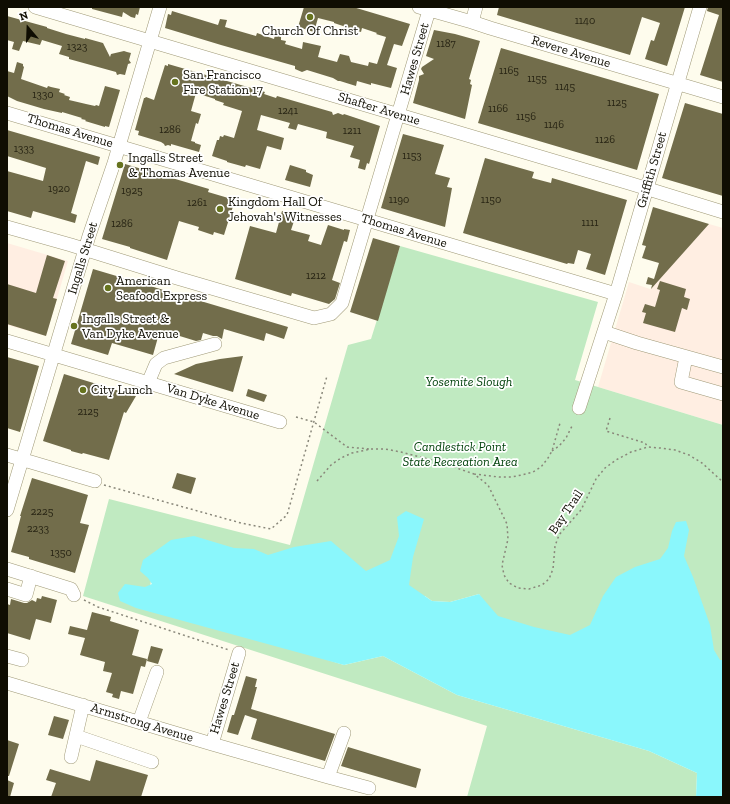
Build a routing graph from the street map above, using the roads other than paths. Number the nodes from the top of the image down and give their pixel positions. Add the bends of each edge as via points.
1 (35, 7) edge
2 (160, 7) edge
3 (476, 7) edge
4 (700, 7) edge
5 (426, 8) edge
6 (472, 22) junction
7 (150, 41) junction
8 (678, 84) junction
9 (723, 97) edge
10 (7, 113) edge
11 (398, 115) junction
12 (119, 146) junction
13 (647, 189) junction
14 (723, 212) edge
15 (367, 220) junction
16 (7, 227) edge
17 (85, 250) junction
18 (616, 294) junction
19 (604, 332) junction
20 (7, 341) edge
21 (215, 344) dead end
22 (54, 355) junction
23 (686, 357) junction
24 (723, 367) edge
25 (148, 383) junction
26 (723, 394) edge
27 (579, 408) dead end
28 (280, 422) dead end
29 (7, 455) edge
30 (22, 460) junction
31 (96, 481) road end
32 (7, 510) edge
33 (9, 569) edge
34 (31, 576) junction
35 (7, 586) edge
36 (7, 589) edge
37 (73, 592) road end
38 (239, 653) road end
39 (7, 656) edge
40 (22, 660) dead end
41 (157, 672) dead end
42 (7, 683) edge
43 (83, 706) junction
44 (139, 722) junction
45 (344, 733) dead end
46 (76, 736) junction
47 (212, 744) junction
48 (71, 757) dead end
49 (152, 762) dead end
50 (328, 777) junction
51 (369, 788) dead end

1 - 7 street, Shafter Avenue
2 - 7 street, Ingalls Street
3 - 6 street
4 - 8 street, Griffith Street
5 - 6 street, Revere Avenue
5 - 11 street, Hawes Street
6 - 8 street, Revere Avenue
7 - 11 street, Shafter Avenue
7 - 12 street, Ingalls Street
8 - 9 street, Revere Avenue
8 - 13 street, Griffith Street
10 - 12 street, Thomas Avenue
11 - 13 street, Shafter Avenue
11 - 15 street, Hawes Street
12 - 15 street, Thomas Avenue
12 - 17 street, Ingalls Street
13 - 14 street, Shafter Avenue
13 - 18 street, Griffith Street
15 - 17 street, Hawes Street via 342,303 331,314 314,318
15 - 18 street, Thomas Avenue
16 - 17 street
17 - 22 street, Ingalls Street
18 - 19 street, Griffith Street
19 - 23 street
19 - 27 street, Griffith Street
20 - 22 street, Van Dyke Avenue
21 - 25 street via 164,358 156,364
22 - 25 street, Van Dyke Avenue
22 - 30 street, Ingalls Street
23 - 24 street
23 - 26 street via 681,382
25 - 28 street, Van Dyke Avenue
29 - 30 street
30 - 31 street
30 - 32 street, Ingalls Street
33 - 34 street
33 - 35 street
34 - 36 street via 26,595
34 - 37 street
38 - 47 street, Hawes Street
39 - 40 street
41 - 44 street
42 - 43 street, Armstrong Avenue
43 - 44 street, Armstrong Avenue
43 - 46 street
44 - 47 street, Armstrong Avenue
45 - 50 street
46 - 48 street
46 - 49 street
47 - 50 street, Armstrong Avenue
50 - 51 street, Armstrong Avenue

